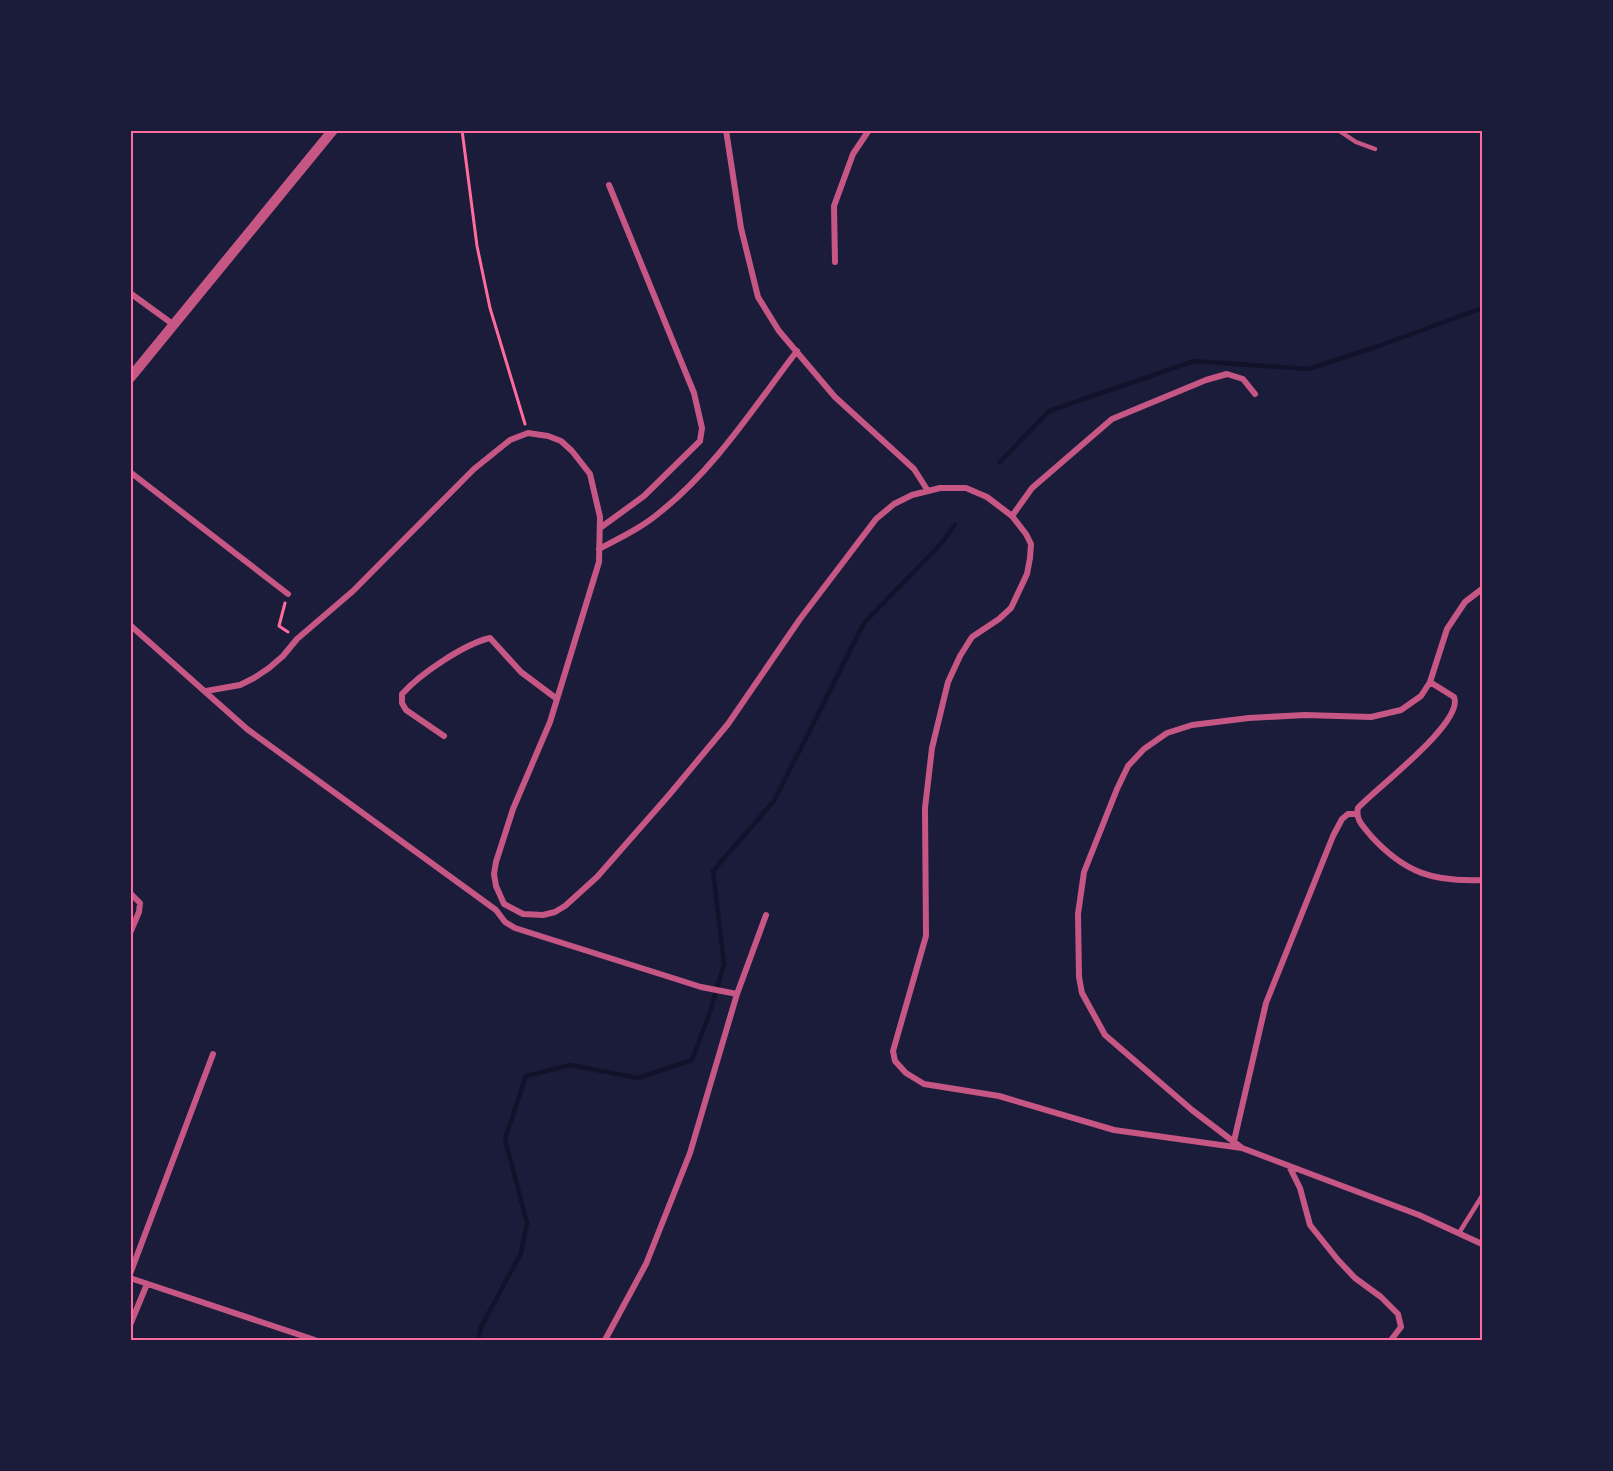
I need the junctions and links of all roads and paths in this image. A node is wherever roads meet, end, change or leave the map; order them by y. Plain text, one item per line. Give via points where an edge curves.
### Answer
1 (333, 130) edge
2 (462, 130) edge
3 (726, 130) edge
4 (869, 130) edge
5 (1338, 130) edge
6 (1375, 149) dead end
7 (609, 185) dead end
8 (835, 262) dead end
9 (130, 293) edge
10 (174, 325) junction
11 (796, 351) junction
12 (130, 378) edge
13 (1255, 394) dead end
14 (528, 433) junction
15 (130, 472) edge
16 (928, 491) junction
17 (1012, 516) junction
18 (600, 528) junction
19 (599, 549) junction
20 (1482, 589) edge
21 (288, 594) dead end
22 (282, 613) dead end
23 (130, 625) edge
24 (297, 639) junction
25 (1430, 682) junction
26 (206, 692) junction
27 (557, 699) junction
28 (444, 736) dead end
29 (1357, 814) junction
30 (1482, 880) edge
31 (130, 893) edge
32 (504, 904) junction
33 (496, 910) junction
34 (766, 915) dead end
35 (130, 933) edge
36 (737, 994) junction
37 (213, 1054) dead end
38 (1234, 1141) junction
39 (1242, 1148) junction
40 (1289, 1166) junction
41 (1482, 1196) edge
42 (1459, 1233) junction
43 (1482, 1244) edge
44 (130, 1276) edge
45 (147, 1284) junction
46 (130, 1325) edge
47 (315, 1341) edge
48 (605, 1341) edge
49 (1391, 1341) edge

1 - 10 street
2 - 14 path via 477,246 490,308
3 - 11 street via 741,228 758,297
4 - 8 street via 853,154 834,206
5 - 6 lane
7 - 18 street via 694,393 702,428 700,441 689,453 644,496
9 - 10 street
10 - 12 street
11 - 16 street via 835,397 914,469
11 - 19 street via 711,465 659,513
13 - 17 street via 1243,379 1227,374 1112,419 1032,488
14 - 18 street via 561,441 590,474
14 - 24 street via 510,440 474,469 353,591
15 - 21 street
16 - 17 street via 966,488 987,497
16 - 32 street via 894,504 876,519 800,619 728,724 597,877 555,912 523,914
17 - 39 street via 1031,544 1027,574 1011,608 972,637 960,656 948,682 932,748 925,808 926,936 893,1056 906,1073 924,1084 999,1096 1114,1130
18 - 19 street
19 - 27 street via 599,562
20 - 25 street via 1465,602 1447,629
22 - 24 path via 279,626
23 - 26 street
24 - 26 street via 283,656 254,678
25 - 29 street via 1454,697 1455,707 1421,751 1364,802
25 - 38 street via 1421,696 1401,710 1371,717 1305,715 1192,725 1167,734 1144,749 1128,766 1117,789 1084,872 1078,914 1082,993 1105,1035
26 - 33 street via 247,729
27 - 28 street via 520,672 490,638 477,641 414,680 402,694 406,710
27 - 32 street via 513,808 496,862 496,886
29 - 30 street via 1385,851 1413,870 1437,878
29 - 38 street via 1342,819 1333,836 1266,1004
31 - 35 street via 140,903
32 - 33 street
33 - 36 street via 515,928 701,987
34 - 36 street
36 - 48 street via 690,1153 646,1264
37 - 44 street
38 - 39 street
39 - 40 street
40 - 42 street
40 - 49 street via 1310,1225 1355,1278 1398,1314 1401,1327
41 - 42 lane
42 - 43 street
44 - 45 street
45 - 46 street
45 - 47 street

